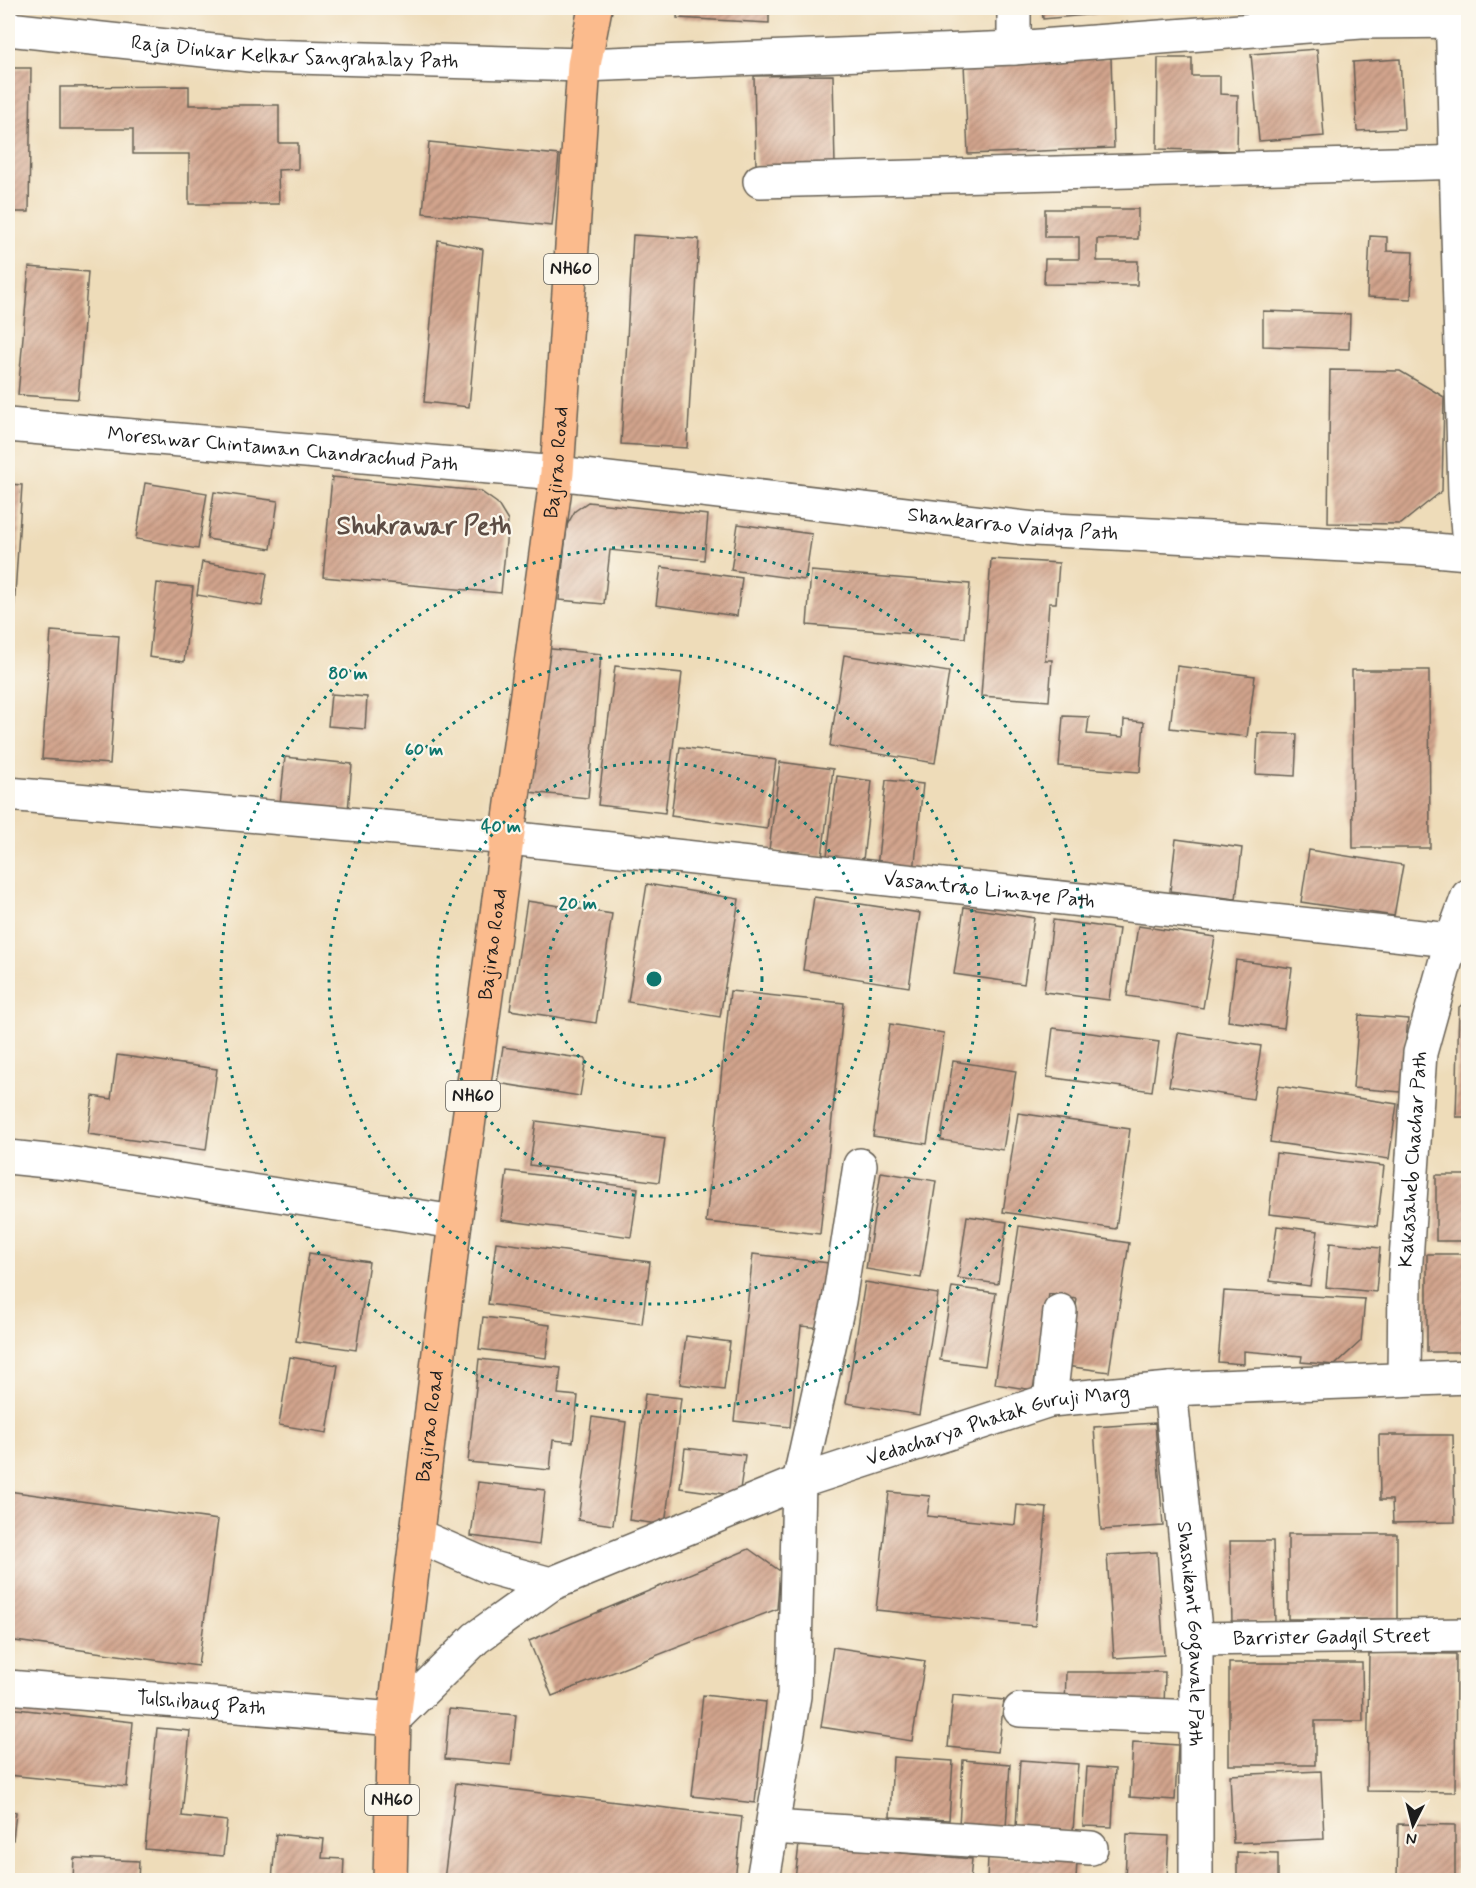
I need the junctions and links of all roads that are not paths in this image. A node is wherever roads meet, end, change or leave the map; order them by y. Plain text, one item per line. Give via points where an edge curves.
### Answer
1 (595, 8) edge
2 (1014, 8) edge
3 (1458, 17) edge
4 (8, 29) edge
5 (1014, 48) junction
6 (584, 65) junction
7 (1463, 162) edge
8 (760, 181) dead end
9 (8, 425) edge
10 (557, 473) junction
11 (1468, 533) edge
12 (1468, 554) edge
13 (8, 794) edge
14 (509, 838) junction
15 (1468, 896) edge
16 (1460, 942) edge
17 (8, 1158) edge
18 (860, 1165) dead end
19 (455, 1222) junction
20 (1060, 1311) dead end
21 (1468, 1377) edge
22 (1404, 1379) junction
23 (1170, 1389) junction
24 (1050, 1400) junction
25 (799, 1482) junction
26 (416, 1535) junction
27 (551, 1584) junction
28 (1468, 1635) edge
29 (1196, 1639) junction
30 (8, 1687) edge
31 (1020, 1710) dead end
32 (1196, 1717) junction
33 (394, 1719) junction
34 (773, 1827) junction
35 (1091, 1848) dead end
36 (390, 1881) edge
37 (763, 1881) edge
38 (1196, 1881) edge

1 - 6 highway, Bajirao Road / NH60
2 - 5 street
3 - 5 street, Raja Dinkar Kelkar Sangrahalay Path
3 - 7 street
4 - 6 street, Raja Dinkar Kelkar Sangrahalay Path via 260,56
5 - 6 street, Raja Dinkar Kelkar Sangrahalay Path
6 - 10 highway, Bajirao Road / NH60
7 - 8 street
7 - 11 street
9 - 10 street, Moreshwar Chintaman Chandrachud Path
10 - 12 street, Shankarrao Vaidya Path via 1034,529
10 - 14 highway, Bajirao Road / NH60
13 - 14 street, Vasantrao Limaye Path
14 - 16 street, Vasantrao Limaye Path
14 - 19 highway, Bajirao Road / NH60
15 - 16 street, Kakasaheb Chachar Path
16 - 22 street, Kakasaheb Chachar Path via 1420,1053 1406,1275
17 - 19 street via 67,1163
18 - 25 street via 839,1301
19 - 26 highway, Bajirao Road / NH60
20 - 24 street
21 - 22 street, Vedacharya Phatak Guruji Marg
22 - 23 street, Vedacharya Phatak Guruji Marg
23 - 24 street, Vedacharya Phatak Guruji Marg
23 - 29 street, Shashikant Gogawale Path
24 - 25 street, Vedacharya Phatak Guruji Marg
25 - 27 street, Vedacharya Phatak Guruji Marg
25 - 34 street via 794,1696
26 - 27 street via 492,1568
26 - 33 highway, Bajirao Road / NH60
27 - 33 street, Vedacharya Phatak Guruji Marg via 476,1638
28 - 29 street, Barrister Gadgil Street
29 - 32 street, Shashikant Gogawale Path
30 - 33 street, Tulshibaug Path
31 - 32 street
32 - 38 street, Shashikant Gogawale Path
33 - 36 highway, Bajirao Road / NH60
34 - 35 street
34 - 37 street

